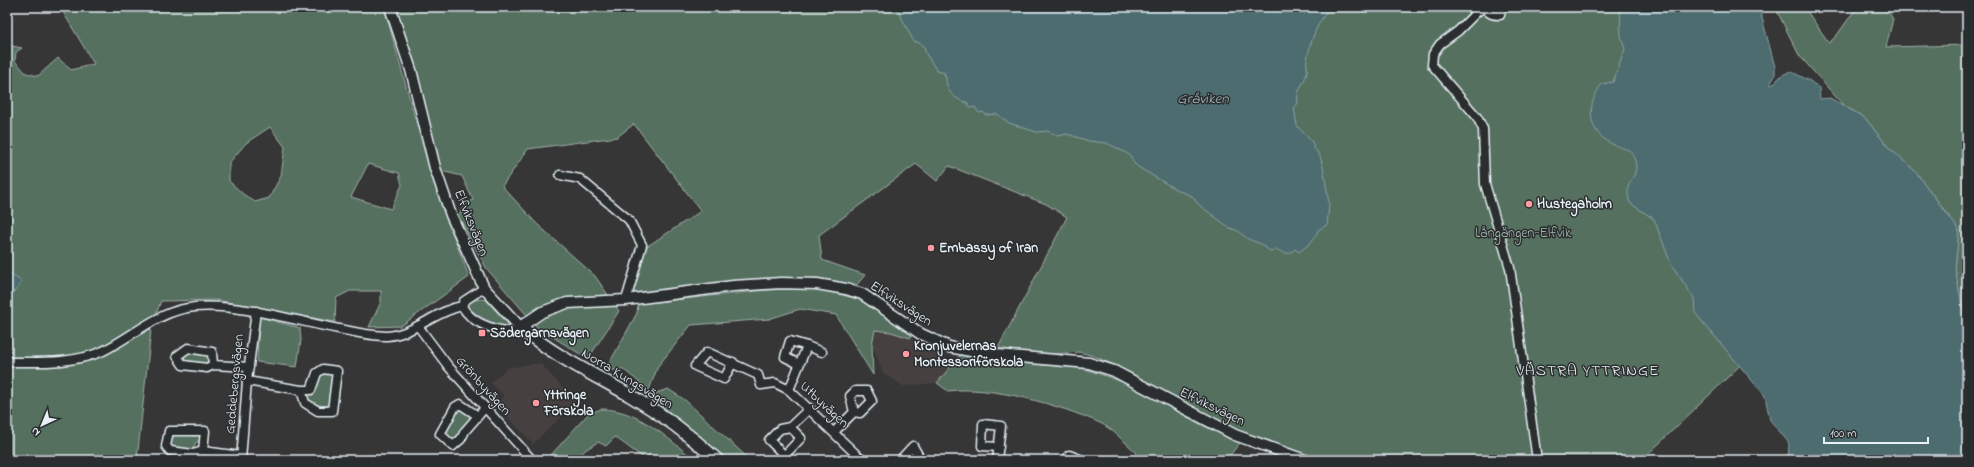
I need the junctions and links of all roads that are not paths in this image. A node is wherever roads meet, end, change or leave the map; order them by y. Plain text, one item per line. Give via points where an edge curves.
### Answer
1 (390, 7) edge
2 (1485, 7) edge
3 (1502, 7) edge
4 (560, 176) dead end
5 (484, 288) junction
6 (626, 300) junction
7 (462, 306) junction
8 (256, 311) junction
9 (418, 326) junction
10 (520, 327) junction
11 (807, 346) junction
12 (822, 352) dead end
13 (7, 362) edge
14 (733, 362) dead end
15 (799, 364) junction
16 (213, 365) dead end
17 (249, 367) junction
18 (247, 381) junction
19 (301, 390) junction
20 (789, 390) junction
21 (485, 408) junction
22 (810, 408) junction
23 (854, 412) dead end
24 (478, 416) junction
25 (790, 427) junction
26 (834, 432) junction
27 (999, 447) dead end
28 (203, 450) junction
29 (241, 458) edge
30 (787, 458) edge
31 (532, 460) edge
32 (717, 460) edge
33 (862, 460) edge
34 (900, 460) edge
35 (921, 460) edge
36 (997, 460) edge
37 (1066, 460) edge
38 (1082, 460) edge
39 (1305, 460) edge
40 (1537, 460) edge

1 - 5 street, Elfviksvägen via 410,70 435,168 451,215
2 - 3 street via 1487,12 1500,15
2 - 40 street via 1440,44 1433,54 1432,65 1477,117 1483,129 1486,184 1510,268
4 - 6 street via 580,179 629,220 642,245
5 - 7 street via 464,301
5 - 10 street, Elfviksvägen
6 - 10 street, Elfviksvägen via 559,305 542,312
6 - 39 street, Elfviksvägen via 734,286 781,283 817,284 846,289 862,294 921,334 949,347 987,354 1068,360 1114,371 1235,435
7 - 9 street
7 - 10 street via 474,319 493,328 514,332
8 - 9 street via 374,335 397,335
8 - 13 street via 214,307 181,309 148,322 113,345 93,354 60,362
8 - 17 street, Geddebergsvägen
9 - 21 street, Grönbyvägen via 440,357
10 - 32 main road, Norra Kungsvägen via 551,352 656,412
11 - 12 street
11 - 15 street
11 - 15 street via 790,341 785,357
14 - 20 street, Utbyvägen via 758,375 761,385 775,383
15 - 20 street
16 - 17 street
17 - 18 street, Geddebergsvägen
18 - 19 street
18 - 29 street, Geddebergsvägen
19 - 19 street via 305,403 318,411 332,411 337,371 323,369 317,374 311,390
20 - 22 street, Utbyvägen
21 - 24 street
21 - 31 street, Grönbyvägen
22 - 25 street
22 - 26 street, Utbyvägen
23 - 26 street
24 - 24 street via 460,404 440,434 453,446
25 - 30 street via 801,438
25 - 30 street via 780,429 769,440
26 - 33 street, Utbyvägen
27 - 36 street
28 - 28 street via 193,454 170,451 166,446 169,431 205,432
28 - 29 street
34 - 35 street via 913,446
37 - 38 street via 1069,455

